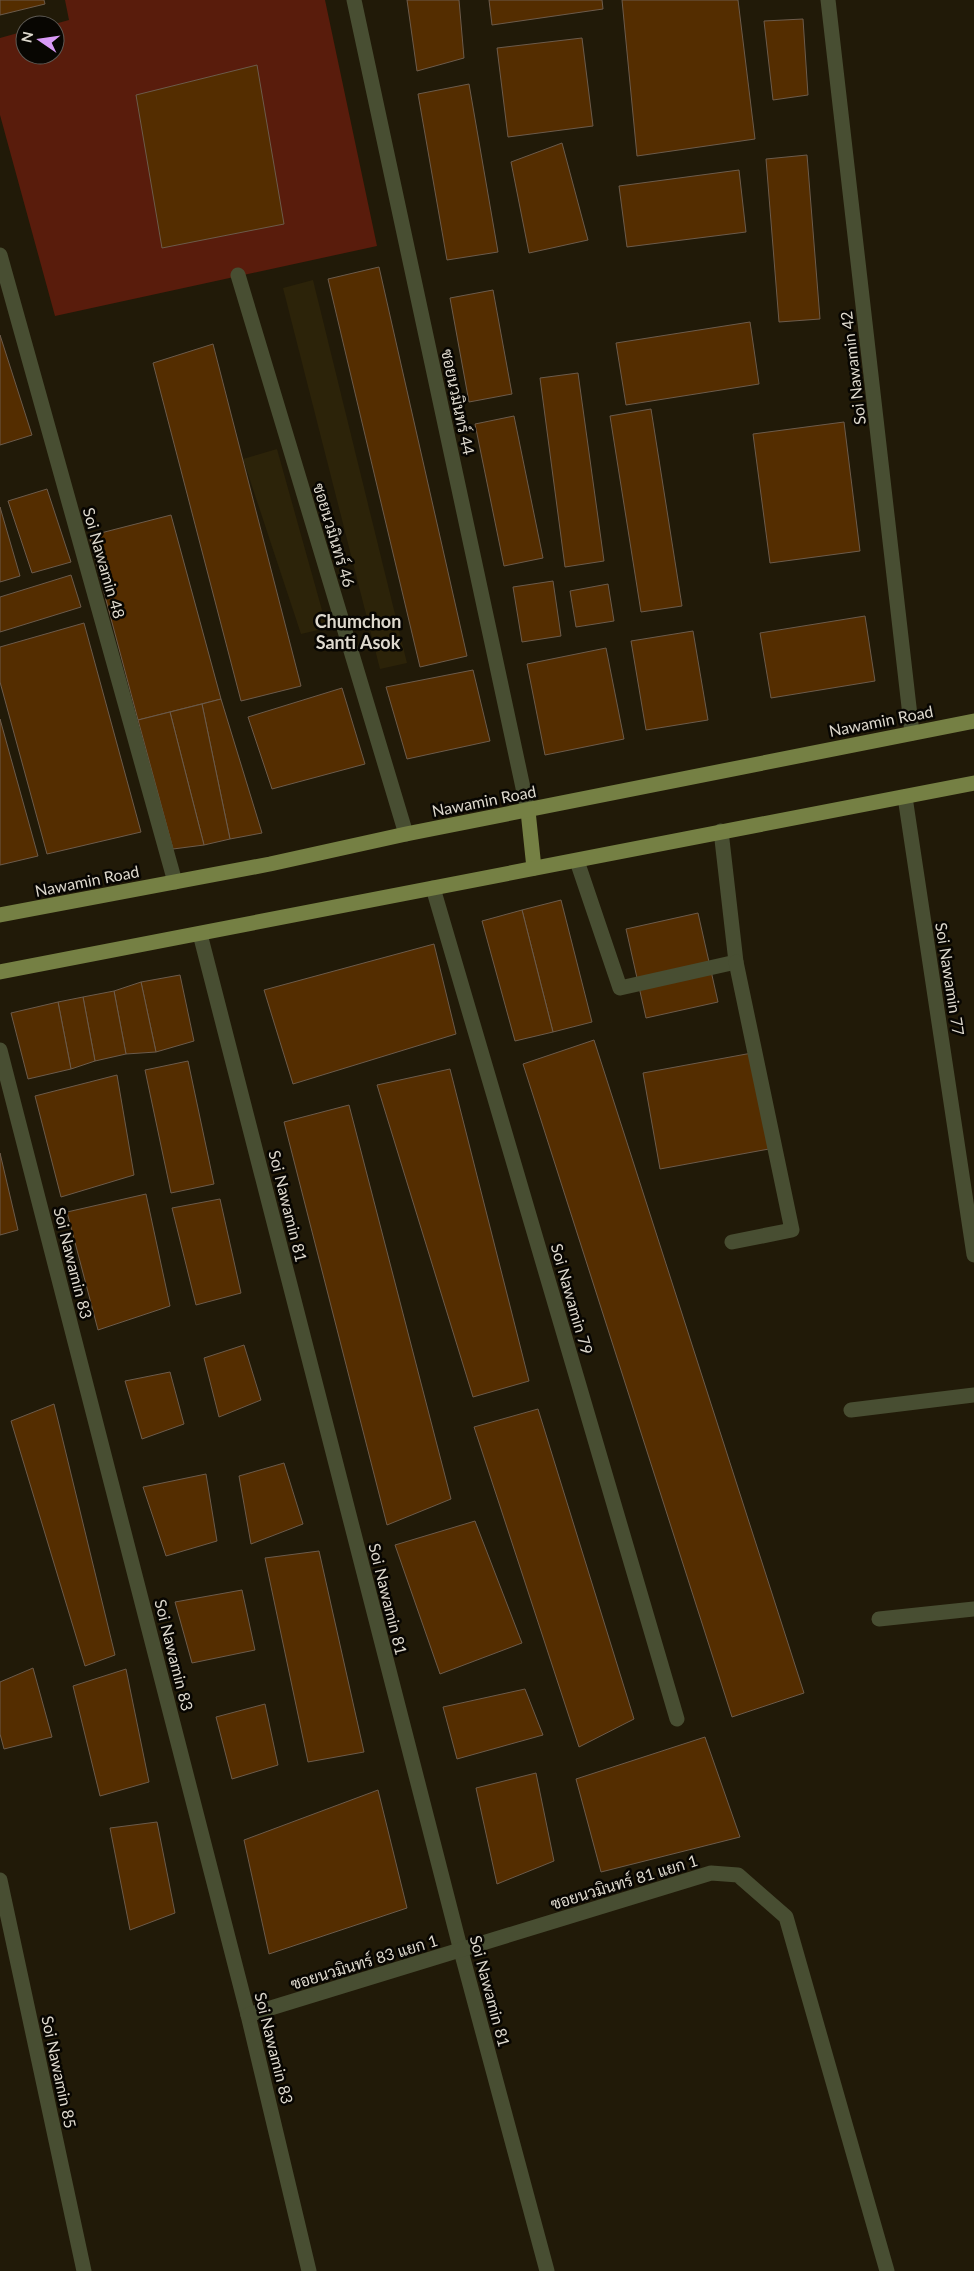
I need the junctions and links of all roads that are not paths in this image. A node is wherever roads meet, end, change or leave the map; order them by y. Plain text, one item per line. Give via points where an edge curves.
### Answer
1 (354, 0) edge
2 (828, 0) edge
3 (0, 255) edge
4 (238, 275) dead end
5 (974, 721) edge
6 (912, 733) junction
7 (974, 783) edge
8 (905, 797) junction
9 (528, 811) junction
10 (721, 832) junction
11 (406, 834) junction
12 (577, 860) junction
13 (534, 868) junction
14 (175, 882) junction
15 (433, 888) junction
16 (0, 916) edge
17 (200, 934) junction
18 (736, 962) junction
19 (0, 972) edge
20 (0, 1050) edge
21 (732, 1242) dead end
22 (974, 1255) edge
23 (974, 1394) edge
24 (851, 1410) dead end
25 (974, 1609) edge
26 (879, 1619) dead end
27 (677, 1719) dead end
28 (0, 1880) edge
29 (460, 1950) junction
30 (248, 2015) junction
31 (84, 2271) edge
32 (309, 2271) edge
33 (546, 2271) edge
34 (887, 2271) edge

1 - 9 street, ซอยนวมินทร์ 44
2 - 6 street, Soi Nawamin 42
3 - 14 street, Soi Nawamin 48
4 - 11 street, ซอยนวมินทร์ 46
5 - 6 main road, Nawamin Road
6 - 9 main road, Nawamin Road
7 - 8 main road
8 - 10 main road
8 - 22 street, Soi Nawamin 77
9 - 11 main road, Nawamin Road
9 - 13 main road
10 - 12 main road
10 - 18 street
11 - 14 main road, Nawamin Road
12 - 13 main road
12 - 18 street via 620,988
13 - 15 main road
14 - 16 main road, Nawamin Road
15 - 17 main road
15 - 27 street, Soi Nawamin 79
17 - 19 main road
17 - 29 street, Soi Nawamin 81
18 - 21 street via 792,1230
20 - 30 street, Soi Nawamin 83
23 - 24 street
25 - 26 street
28 - 31 street, Soi Nawamin 85
29 - 30 street, ซอยนวมินทร์ 83 แยก 1
29 - 33 street, Soi Nawamin 81
29 - 34 street, ซอยนวมินทร์ 81 แยก 1 via 711,1873 738,1875 786,1917
30 - 32 street, Soi Nawamin 83

